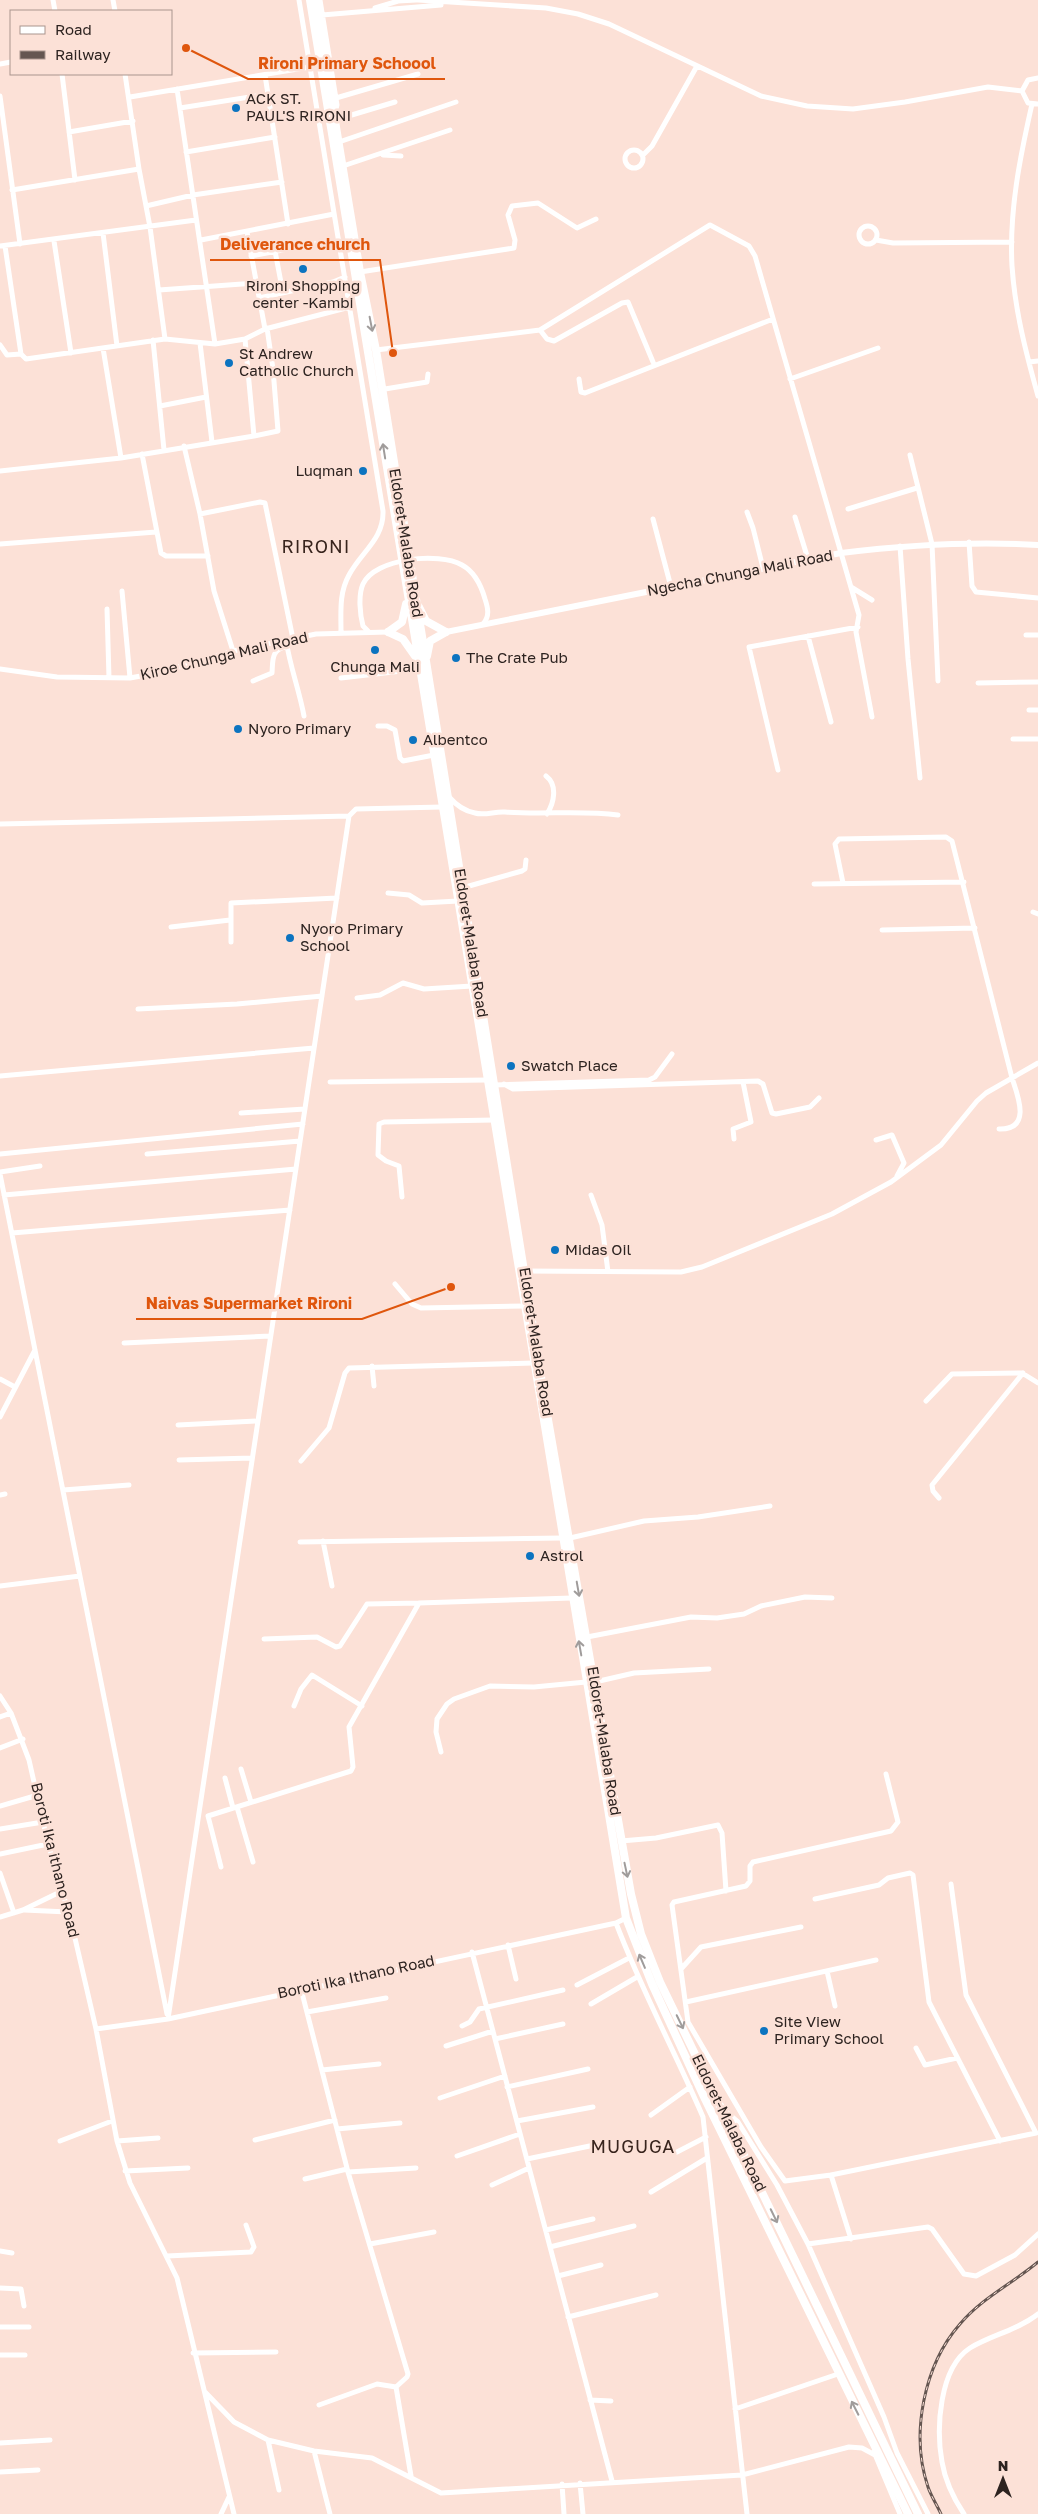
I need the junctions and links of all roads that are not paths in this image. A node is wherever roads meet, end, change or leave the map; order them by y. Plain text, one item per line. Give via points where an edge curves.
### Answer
1 (299, 0) edge
2 (310, 0) edge
3 (315, 0) edge
4 (320, 0) edge
5 (417, 0) edge
6 (449, 4) junction
7 (370, 9) junction
8 (322, 15) junction
9 (697, 66) junction
10 (310, 67) junction
11 (418, 74) dead end
12 (62, 75) edge
13 (125, 75) edge
14 (266, 75) junction
15 (1038, 78) edge
16 (177, 89) junction
17 (1022, 91) junction
18 (269, 94) junction
19 (0, 96) edge
20 (130, 97) junction
21 (336, 98) junction
22 (395, 102) dead end
23 (456, 102) dead end
24 (1035, 104) edge
25 (180, 108) junction
26 (335, 118) junction
27 (133, 121) junction
28 (450, 130) dead end
29 (69, 132) junction
30 (275, 137) junction
31 (339, 142) junction
32 (186, 152) junction
33 (377, 155) junction
34 (643, 155) dead end
35 (401, 156) dead end
36 (343, 166) junction
37 (138, 169) junction
38 (75, 180) junction
39 (282, 182) junction
40 (12, 190) junction
41 (193, 194) junction
42 (146, 206) junction
43 (334, 214) junction
44 (596, 219) dead end
45 (196, 220) junction
46 (288, 224) junction
47 (150, 227) junction
48 (247, 232) junction
49 (103, 233) junction
50 (54, 240) junction
51 (201, 240) junction
52 (876, 240) dead end
53 (1012, 242) junction
54 (339, 243) junction
55 (20, 244) junction
56 (2, 246) edge
57 (275, 251) junction
58 (251, 256) junction
59 (360, 272) junction
60 (344, 276) junction
61 (256, 284) junction
62 (206, 287) junction
63 (159, 290) junction
64 (283, 293) junction
65 (259, 298) junction
66 (350, 308) junction
67 (773, 319) junction
68 (266, 328) junction
69 (540, 330) junction
70 (165, 339) junction
71 (245, 339) junction
72 (153, 340) junction
73 (200, 343) junction
74 (215, 344) junction
75 (0, 345) edge
76 (117, 346) junction
77 (103, 348) junction
78 (878, 348) dead end
79 (378, 350) junction
80 (71, 353) junction
81 (22, 354) junction
82 (1038, 361) edge
83 (653, 362) dead end
84 (1029, 362) junction
85 (1038, 372) edge
86 (428, 374) dead end
87 (1033, 378) junction
88 (579, 379) dead end
89 (790, 379) junction
90 (385, 388) junction
91 (1038, 396) edge
92 (206, 397) junction
93 (160, 406) junction
94 (254, 436) junction
95 (212, 442) junction
96 (184, 446) junction
97 (164, 450) junction
98 (142, 454) junction
99 (910, 455) dead end
100 (120, 458) junction
101 (0, 471) edge
102 (917, 488) junction
103 (848, 509) dead end
104 (747, 512) dead end
105 (200, 514) junction
106 (794, 517) dead end
107 (653, 519) dead end
108 (406, 524) dead end
109 (156, 532) junction
110 (969, 542) junction
111 (0, 544) edge
112 (932, 544) junction
113 (1038, 545) edge
114 (900, 546) junction
115 (404, 550) junction
116 (841, 553) junction
117 (208, 556) junction
118 (808, 559) junction
119 (763, 568) junction
120 (671, 587) junction
121 (850, 587) junction
122 (410, 590) junction
123 (122, 591) dead end
124 (1038, 598) edge
125 (872, 600) dead end
126 (107, 609) dead end
127 (483, 624) junction
128 (858, 627) junction
129 (369, 631) junction
130 (341, 632) junction
131 (388, 632) junction
132 (446, 632) junction
133 (1026, 635) dead end
134 (1038, 635) edge
135 (808, 636) junction
136 (293, 639) junction
137 (286, 643) junction
138 (233, 651) junction
139 (419, 667) junction
140 (0, 669) edge
141 (428, 677) junction
142 (109, 678) junction
143 (130, 678) junction
144 (340, 678) dead end
145 (253, 681) dead end
146 (938, 681) dead end
147 (1038, 682) edge
148 (978, 683) dead end
149 (1029, 710) dead end
150 (1038, 710) edge
151 (304, 716) dead end
152 (872, 717) dead end
153 (831, 722) dead end
154 (378, 726) dead end
155 (1013, 739) dead end
156 (1038, 739) edge
157 (434, 755) junction
158 (778, 770) dead end
159 (546, 776) dead end
160 (920, 778) dead end
161 (446, 795) junction
162 (442, 807) junction
163 (547, 814) junction
164 (618, 815) dead end
165 (349, 816) junction
166 (0, 824) edge
167 (526, 860) dead end
168 (964, 882) junction
169 (814, 884) dead end
170 (843, 884) junction
171 (462, 888) junction
172 (388, 893) dead end
173 (337, 898) junction
174 (458, 901) junction
175 (230, 920) junction
176 (171, 927) dead end
177 (974, 928) junction
178 (882, 930) dead end
179 (231, 942) dead end
180 (472, 986) junction
181 (322, 996) junction
182 (357, 998) dead end
183 (138, 1009) dead end
184 (314, 1048) junction
185 (672, 1054) dead end
186 (1038, 1062) edge
187 (0, 1076) edge
188 (1012, 1078) junction
189 (330, 1082) dead end
190 (490, 1082) junction
191 (743, 1082) junction
192 (504, 1084) junction
193 (820, 1098) dead end
194 (305, 1109) junction
195 (242, 1113) dead end
196 (494, 1120) junction
197 (302, 1124) junction
198 (999, 1129) dead end
199 (734, 1139) dead end
200 (876, 1140) dead end
201 (300, 1141) junction
202 (0, 1154) edge
203 (147, 1154) dead end
204 (40, 1166) dead end
205 (296, 1169) junction
206 (0, 1173) edge
207 (896, 1179) junction
208 (4, 1195) junction
209 (591, 1195) dead end
210 (402, 1197) dead end
211 (290, 1210) junction
212 (12, 1233) junction
213 (524, 1271) junction
214 (608, 1272) junction
215 (395, 1284) dead end
216 (524, 1306) junction
217 (270, 1336) junction
218 (124, 1343) dead end
219 (35, 1350) junction
220 (534, 1363) junction
221 (372, 1366) junction
222 (1023, 1373) junction
223 (0, 1379) edge
224 (1038, 1383) edge
225 (15, 1386) junction
226 (374, 1386) dead end
227 (926, 1401) dead end
228 (0, 1417) edge
229 (258, 1422) junction
230 (178, 1425) dead end
231 (252, 1458) junction
232 (179, 1460) dead end
233 (301, 1460) dead end
234 (130, 1485) dead end
235 (63, 1490) junction
236 (939, 1498) dead end
237 (770, 1506) dead end
238 (566, 1538) junction
239 (323, 1541) junction
240 (300, 1542) dead end
241 (80, 1576) junction
242 (0, 1586) edge
243 (332, 1586) dead end
244 (572, 1598) junction
245 (832, 1598) dead end
246 (419, 1603) junction
247 (587, 1637) junction
248 (264, 1639) dead end
249 (709, 1669) dead end
250 (586, 1682) junction
251 (595, 1682) junction
252 (0, 1696) edge
253 (294, 1706) dead end
254 (362, 1706) junction
255 (12, 1713) junction
256 (0, 1717) edge
257 (23, 1739) junction
258 (0, 1748) edge
259 (441, 1752) dead end
260 (241, 1769) dead end
261 (886, 1774) dead end
262 (225, 1778) dead end
263 (38, 1795) junction
264 (251, 1802) junction
265 (0, 1806) edge
266 (235, 1807) junction
267 (43, 1822) junction
268 (0, 1829) edge
269 (620, 1841) junction
270 (48, 1844) junction
271 (0, 1854) edge
272 (253, 1862) dead end
273 (221, 1867) dead end
274 (0, 1873) edge
275 (951, 1884) dead end
276 (62, 1890) junction
277 (726, 1890) junction
278 (815, 1899) dead end
279 (23, 1910) junction
280 (68, 1912) junction
281 (14, 1913) junction
282 (0, 1917) edge
283 (626, 1918) junction
284 (616, 1923) junction
285 (800, 1927) dead end
286 (508, 1945) junction
287 (472, 1952) junction
288 (629, 1958) junction
289 (876, 1960) dead end
290 (681, 1969) junction
291 (827, 1971) junction
292 (637, 1978) junction
293 (516, 1979) dead end
294 (577, 1985) dead end
295 (301, 1989) junction
296 (563, 1990) dead end
297 (386, 1998) dead end
298 (686, 2002) junction
299 (591, 2004) dead end
300 (835, 2006) dead end
301 (486, 2007) junction
302 (308, 2012) junction
303 (168, 2019) junction
304 (563, 2024) dead end
305 (462, 2026) dead end
306 (96, 2029) junction
307 (493, 2031) junction
308 (495, 2039) junction
309 (446, 2046) dead end
310 (916, 2048) dead end
311 (957, 2058) junction
312 (379, 2064) dead end
313 (588, 2069) dead end
314 (322, 2070) junction
315 (504, 2076) junction
316 (508, 2087) junction
317 (690, 2087) junction
318 (440, 2098) dead end
319 (593, 2107) dead end
320 (722, 2108) junction
321 (651, 2115) dead end
322 (335, 2120) junction
323 (517, 2121) junction
324 (112, 2122) junction
325 (400, 2123) dead end
326 (337, 2129) junction
327 (520, 2134) junction
328 (706, 2137) junction
329 (158, 2138) dead end
330 (255, 2140) dead end
331 (60, 2141) dead end
332 (117, 2141) junction
333 (1000, 2141) junction
334 (609, 2142) dead end
335 (677, 2152) dead end
336 (456, 2156) dead end
337 (708, 2158) junction
338 (526, 2159) junction
339 (188, 2168) dead end
340 (416, 2168) dead end
341 (529, 2168) junction
342 (126, 2170) junction
343 (348, 2170) junction
344 (831, 2175) junction
345 (305, 2179) dead end
346 (492, 2185) dead end
347 (651, 2192) dead end
348 (593, 2219) dead end
349 (246, 2225) dead end
350 (634, 2226) dead end
351 (546, 2230) junction
352 (434, 2232) dead end
353 (1038, 2234) edge
354 (852, 2239) junction
355 (370, 2244) junction
356 (808, 2244) junction
357 (550, 2247) junction
358 (0, 2251) edge
359 (12, 2253) dead end
360 (168, 2256) junction
361 (601, 2266) dead end
362 (558, 2276) junction
363 (0, 2288) edge
364 (656, 2295) dead end
365 (24, 2306) dead end
366 (1038, 2314) edge
367 (568, 2316) junction
368 (0, 2327) edge
369 (29, 2327) dead end
370 (276, 2352) dead end
371 (193, 2353) junction
372 (0, 2355) edge
373 (25, 2355) dead end
374 (838, 2374) junction
375 (396, 2387) junction
376 (204, 2389) junction
377 (590, 2400) junction
378 (611, 2401) dead end
379 (319, 2406) dead end
380 (735, 2409) junction
381 (866, 2430) junction
382 (50, 2440) dead end
383 (268, 2440) junction
384 (0, 2443) edge
385 (314, 2451) junction
386 (875, 2455) junction
387 (38, 2470) dead end
388 (0, 2472) edge
389 (742, 2475) junction
390 (411, 2476) junction
391 (612, 2481) junction
392 (580, 2483) junction
393 (562, 2484) junction
394 (279, 2490) dead end
395 (229, 2496) junction
396 (221, 2514) edge
397 (234, 2514) edge
398 (330, 2514) edge
399 (564, 2514) edge
400 (583, 2514) edge
401 (747, 2514) edge
402 (900, 2514) edge
403 (908, 2514) edge
404 (918, 2514) edge
405 (928, 2514) edge
406 (964, 2514) edge

1 - 10 street
115 -> 2 highway, Eldoret-Malaba Road
3 - 26 highway, Eldoret-Malaba Road
4 - 8 street, Eldoret-Malaba Road
5 - 6 street
5 - 7 street via 398,1
6 - 7 street
6 - 9 street via 546,8 578,14 610,24
7 - 8 street
8 - 21 street, Eldoret-Malaba Road
9 - 17 street via 762,96 830,109 877,106 988,87
9 - 34 street via 652,146
10 - 14 street
10 - 43 street
11 - 21 street
12 - 29 street
13 - 20 street
14 - 16 street
14 - 18 street
15 - 17 street via 1028,80
16 - 20 street
16 - 25 street
17 - 24 street via 1024,100
18 - 25 street
18 - 30 street
19 - 40 street
20 - 27 street
21 - 26 street, Eldoret-Malaba Road
22 - 26 street
23 - 31 street
24 - 53 street via 1020,157
25 - 32 street
26 - 31 highway, Eldoret-Malaba Road
27 - 29 street
27 - 37 street
28 - 33 street
29 - 38 street
30 - 32 street
30 - 39 street
31 - 36 highway, Eldoret-Malaba Road
32 - 41 street
33 - 35 street
33 - 36 street
36 - 59 highway, Eldoret-Malaba Road
37 - 38 street
37 - 42 street
38 - 40 street
39 - 41 street
39 - 46 street
40 - 55 street
41 - 42 street
41 - 45 street
42 - 47 street
43 - 46 street
43 - 54 street
44 - 59 street via 577,228 538,203 512,206 508,215 514,248
45 - 47 street
45 - 51 street
46 - 48 street
47 - 49 street
47 - 63 street
48 - 51 street
48 - 58 street
49 - 50 street
49 - 76 street
50 - 55 street
50 - 80 street
51 - 62 street
52 - 53 street via 893,243
53 - 84 street via 1018,314
54 - 57 street via 330,241
54 - 60 street
55 - 56 street
56 - 81 street
57 - 58 street
57 - 64 street
58 - 61 street
59 -> 79 highway, Eldoret-Malaba Road
60 - 64 street via 333,282
60 - 66 street
61 - 62 street
61 - 65 street
62 - 63 street
62 - 74 street
63 - 70 street
64 - 65 street
65 - 68 street
66 - 68 street
66 - 130 street via 383,522 343,590
67 - 69 street via 752,249 712,225
67 - 88 street via 585,393 580,392
67 - 89 street
68 - 71 street
68 - 94 street via 278,431
69 - 79 street
69 - 83 street via 547,339 554,341 628,302
70 - 72 street
70 - 73 street
71 - 74 street
71 - 94 street
72 - 76 street
72 - 93 street
73 - 74 street
73 - 92 street
75 - 81 street via 8,355
76 - 77 street
77 - 80 street
77 - 100 street
78 - 89 street
79 - 90 street
79 - 115 highway, Eldoret-Malaba Road
80 - 81 street via 26,359
82 - 84 street
84 - 87 street
85 - 87 street
86 - 90 street via 427,382
87 - 91 street
89 - 116 street
90 - 108 street
92 - 93 street
92 - 95 street
93 - 97 street
94 - 95 street
95 - 96 street
96 - 97 street
96 - 105 street
97 - 98 street
98 - 100 street
98 - 109 street
99 - 102 street
100 - 101 street
102 - 103 street
102 - 112 street
104 - 119 street
105 - 117 street
105 - 136 street via 265,503
106 - 118 street
107 - 120 street
109 - 111 street
109 - 117 street via 163,555
110 - 112 main road, Ngecha Chunga Mali Road
110 - 113 main road, Ngecha Chunga Mali Road
110 - 124 street via 972,586 976,592
112 - 114 main road, Ngecha Chunga Mali Road
112 - 146 street
114 - 116 main road, Ngecha Chunga Mali Road
114 - 160 street
115 - 122 highway, Eldoret-Malaba Road
116 - 118 main road, Ngecha Chunga Mali Road
116 - 121 street
117 - 138 street via 214,591
118 - 119 main road, Ngecha Chunga Mali Road
119 - 120 main road, Ngecha Chunga Mali Road
120 - 127 main road, Ngecha Chunga Mali Road
121 - 125 street
121 - 128 street via 860,618
122 - 131 highway via 405,617
122 - 132 highway via 426,621
122 - 139 highway, Eldoret-Malaba Road
122 - 141 highway, Eldoret-Malaba Road
123 - 143 street
126 - 142 street
127 - 129 street via 488,615 487,606 475,577 452,560 428,559 380,567 367,578 361,602 363,626
127 - 132 main road, Ngecha Chunga Mali Road
128 - 135 street
128 - 152 street via 856,632
129 - 130 street, Kiroe Chunga Mali Road
129 - 131 street, Kiroe Chunga Mali Road
130 - 136 street, Kiroe Chunga Mali Road
131 - 139 highway via 408,643
132 - 141 highway via 434,637 428,647
133 - 134 street
135 - 153 street
135 - 158 street via 749,649
136 - 137 street, Kiroe Chunga Mali Road
137 - 138 street, Kiroe Chunga Mali Road
137 - 145 street via 274,652 272,673
137 - 151 street via 291,674 297,681
138 - 143 street, Kiroe Chunga Mali Road
139 - 144 street
139 - 157 highway, Eldoret-Malaba Road
140 - 142 street, Kiroe Chunga Mali Road via 57,678
141 - 161 highway, Eldoret-Malaba Road
142 - 143 street, Kiroe Chunga Mali Road
147 - 148 street
149 - 150 street
154 - 157 street via 395,730 403,761
155 - 156 street
157 - 162 highway, Eldoret-Malaba Road
159 - 163 street via 553,788 552,805
161 - 163 street via 460,807 479,814
161 - 171 highway, Eldoret-Malaba Road
162 - 165 street via 356,809
162 - 174 highway, Eldoret-Malaba Road
163 - 164 street via 596,812
165 - 166 street
165 - 173 street
167 - 171 street via 522,871
168 - 170 street
168 - 170 street via 952,841 936,837 839,839 835,844
168 - 177 street
169 - 170 street
171 - 190 highway, Eldoret-Malaba Road
172 - 174 street via 410,895 422,903
173 - 175 street via 231,902
173 - 181 street
174 - 180 highway, Eldoret-Malaba Road
175 - 176 street
175 - 179 street
177 - 178 street
177 - 188 street
180 - 182 street via 424,989 403,983 380,995
180 - 190 highway, Eldoret-Malaba Road
181 - 183 street
181 - 184 street
184 - 187 street
184 - 194 street
185 - 192 street via 655,1077 649,1080
186 - 188 street
188 - 198 street via 1020,1104 1020,1117 1008,1128
188 - 207 street via 977,1101 941,1145
189 - 190 street
190 - 192 street
190 - 196 highway, Eldoret-Malaba Road
190 - 213 highway, Eldoret-Malaba Road
191 - 192 street via 513,1089
191 - 193 street via 762,1083 772,1113 776,1114 810,1107
191 - 199 street via 751,1123 733,1129
194 - 195 street
194 - 197 street
196 - 210 street via 380,1124 378,1155 399,1166
196 - 216 highway, Eldoret-Malaba Road
197 - 201 street
197 - 202 street
200 - 207 street via 892,1135 904,1163
201 - 203 street
201 - 205 street
204 - 206 street
205 - 208 street
205 - 211 street
206 - 208 street
207 - 214 street via 832,1214 702,1268 681,1272
208 - 212 street
209 - 214 street via 600,1218
211 - 212 street
211 - 217 street
212 - 219 street
213 - 214 street
213 - 238 highway, Eldoret-Malaba Road
215 - 216 street via 412,1304 421,1308
216 - 220 highway, Eldoret-Malaba Road
217 - 218 street
217 - 229 street
219 - 225 street
219 - 235 street
220 - 221 street
220 - 238 highway, Eldoret-Malaba Road
221 - 226 street
221 - 233 street via 351,1366 347,1369 328,1428
222 - 224 street
222 - 227 street via 952,1374
222 - 236 street via 932,1485
223 - 225 street
225 - 228 street
229 - 230 street
229 - 231 street
231 - 232 street
231 - 303 street
234 - 235 street
235 - 241 street
237 - 238 street via 644,1521
238 - 239 street
238 - 244 highway, Eldoret-Malaba Road
238 -> 247 highway, Eldoret-Malaba Road
239 - 240 street
239 - 243 street
241 - 242 street
241 - 303 street
244 - 246 street
250 -> 244 highway, Eldoret-Malaba Road
245 - 247 street via 804,1597 761,1606 744,1614 691,1618
246 - 248 street via 367,1604 340,1646 317,1637
246 - 254 street
247 - 251 highway, Eldoret-Malaba Road
249 - 251 street via 634,1673
250 - 259 street via 534,1687 490,1686 454,1699 437,1719 436,1732
250 - 283 highway, Eldoret-Malaba Road
251 - 269 highway, Eldoret-Malaba Road
252 - 255 street, Boroti Ika ithano Road
253 - 254 street via 312,1675
254 - 264 street via 349,1730 351,1771
255 - 256 street
255 - 257 street, Boroti Ika ithano Road
257 - 258 street
257 - 263 street, Boroti Ika ithano Road
260 - 264 street
261 - 277 street via 898,1822 891,1831 753,1862 748,1885
262 - 266 street
263 - 265 street
263 - 267 street, Boroti Ika ithano Road
264 - 266 street
266 - 272 street
266 - 273 street via 207,1818
267 - 268 street
267 - 270 street, Boroti Ika ithano Road
269 - 277 street via 656,1838 718,1825 722,1833
269 -> 320 highway, Eldoret-Malaba Road via 631,1894 650,1958
270 - 271 street
270 - 276 street, Boroti Ika ithano Road
274 - 281 street
275 - 333 street via 966,1994 1036,2132
276 - 279 street
276 - 280 street, Boroti Ika ithano Road
277 - 290 street via 672,1903
278 - 311 street via 878,1886 888,1878 913,1875 928,2000
279 - 280 street
279 - 281 street
280 - 306 street, Boroti Ika ithano Road
281 - 282 street
283 - 284 street, Boroti Ika Ithano Road
374 -> 283 highway, Eldoret-Malaba Road via 705,2099 652,1984
284 - 286 street, Boroti Ika Ithano Road
284 - 288 street
285 - 290 street via 702,1947
286 - 287 street, Boroti Ika Ithano Road
286 - 293 street
287 - 295 street, Boroti Ika Ithano Road
287 - 301 street
288 - 292 street
288 - 294 street
289 - 291 street
290 - 298 street
291 - 298 street
291 - 300 street
292 - 299 street
292 - 317 street
295 - 302 street
295 - 303 street, Boroti Ika Ithano Road
296 - 301 street
297 - 302 street
298 - 344 street via 688,2022 761,2147 784,2180
301 - 305 street via 479,2009 470,2022
301 - 307 street
302 - 314 street
303 - 306 street, Boroti Ika Ithano Road
304 - 308 street
306 - 324 street, Boroti Ika ithano Road
307 - 308 street
307 - 309 street
308 - 315 street
310 - 311 street via 925,2066
311 - 333 street
312 - 314 street
313 - 316 street
314 - 322 street
315 - 316 street
315 - 318 street
316 - 323 street
317 - 321 street
317 - 328 street via 703,2117
319 - 323 street
320 - 356 street via 738,2122 777,2184
320 -> 404 highway, Eldoret-Malaba Road
322 - 326 street
322 - 330 street
323 - 327 street
324 - 331 street
324 - 332 street, Boroti Ika ithano Road
325 - 326 street
326 - 343 street
327 - 336 street
327 - 338 street
328 - 335 street
328 - 337 street
329 - 332 street
332 - 342 street, Boroti Ika ithano Road
333 - 344 street
334 - 338 street
337 - 347 street
337 - 380 street
338 - 341 street
339 - 342 street
340 - 343 street
341 - 346 street
341 - 351 street
342 - 360 street, Boroti Ika ithano Road
343 - 345 street
343 - 355 street
344 - 354 street
348 - 351 street
349 - 360 street via 254,2247 251,2252
350 - 357 street
351 - 357 street
352 - 355 street
353 - 354 street via 1015,2255 976,2276 964,2274 928,2227
354 - 356 street
355 - 375 street via 408,2374 408,2378
356 - 405 street via 897,2453
357 - 362 street
358 - 359 street
360 - 371 street, Boroti Ika ithano Road via 177,2278
361 - 362 street
362 - 367 street
363 - 365 street via 21,2289
364 - 367 street
366 - 406 street via 965,2352 955,2364 945,2388 940,2436 942,2463
367 - 377 street
368 - 369 street
370 - 371 street
371 - 376 street, Boroti Ika ithano Road
372 - 373 street
374 - 380 street
381 -> 374 highway, Eldoret-Malaba Road
375 - 379 street via 377,2384
375 - 390 street
376 - 383 street via 234,2422
376 - 395 street, Boroti Ika ithano Road
377 - 378 street
377 - 391 street
380 - 389 street
381 - 386 street
381 - 403 highway, Eldoret-Malaba Road
382 - 384 street
383 - 385 street
383 - 394 street
385 - 390 street via 372,2458
385 - 398 street
386 - 389 street via 862,2448 849,2447
386 - 402 street
387 - 388 street
389 - 391 street
389 - 401 street
390 - 393 street via 430,2489 441,2492
391 - 392 street
392 - 393 street
392 - 400 street
393 - 399 street
395 - 396 street
395 - 397 street, Boroti Ika ithano Road

